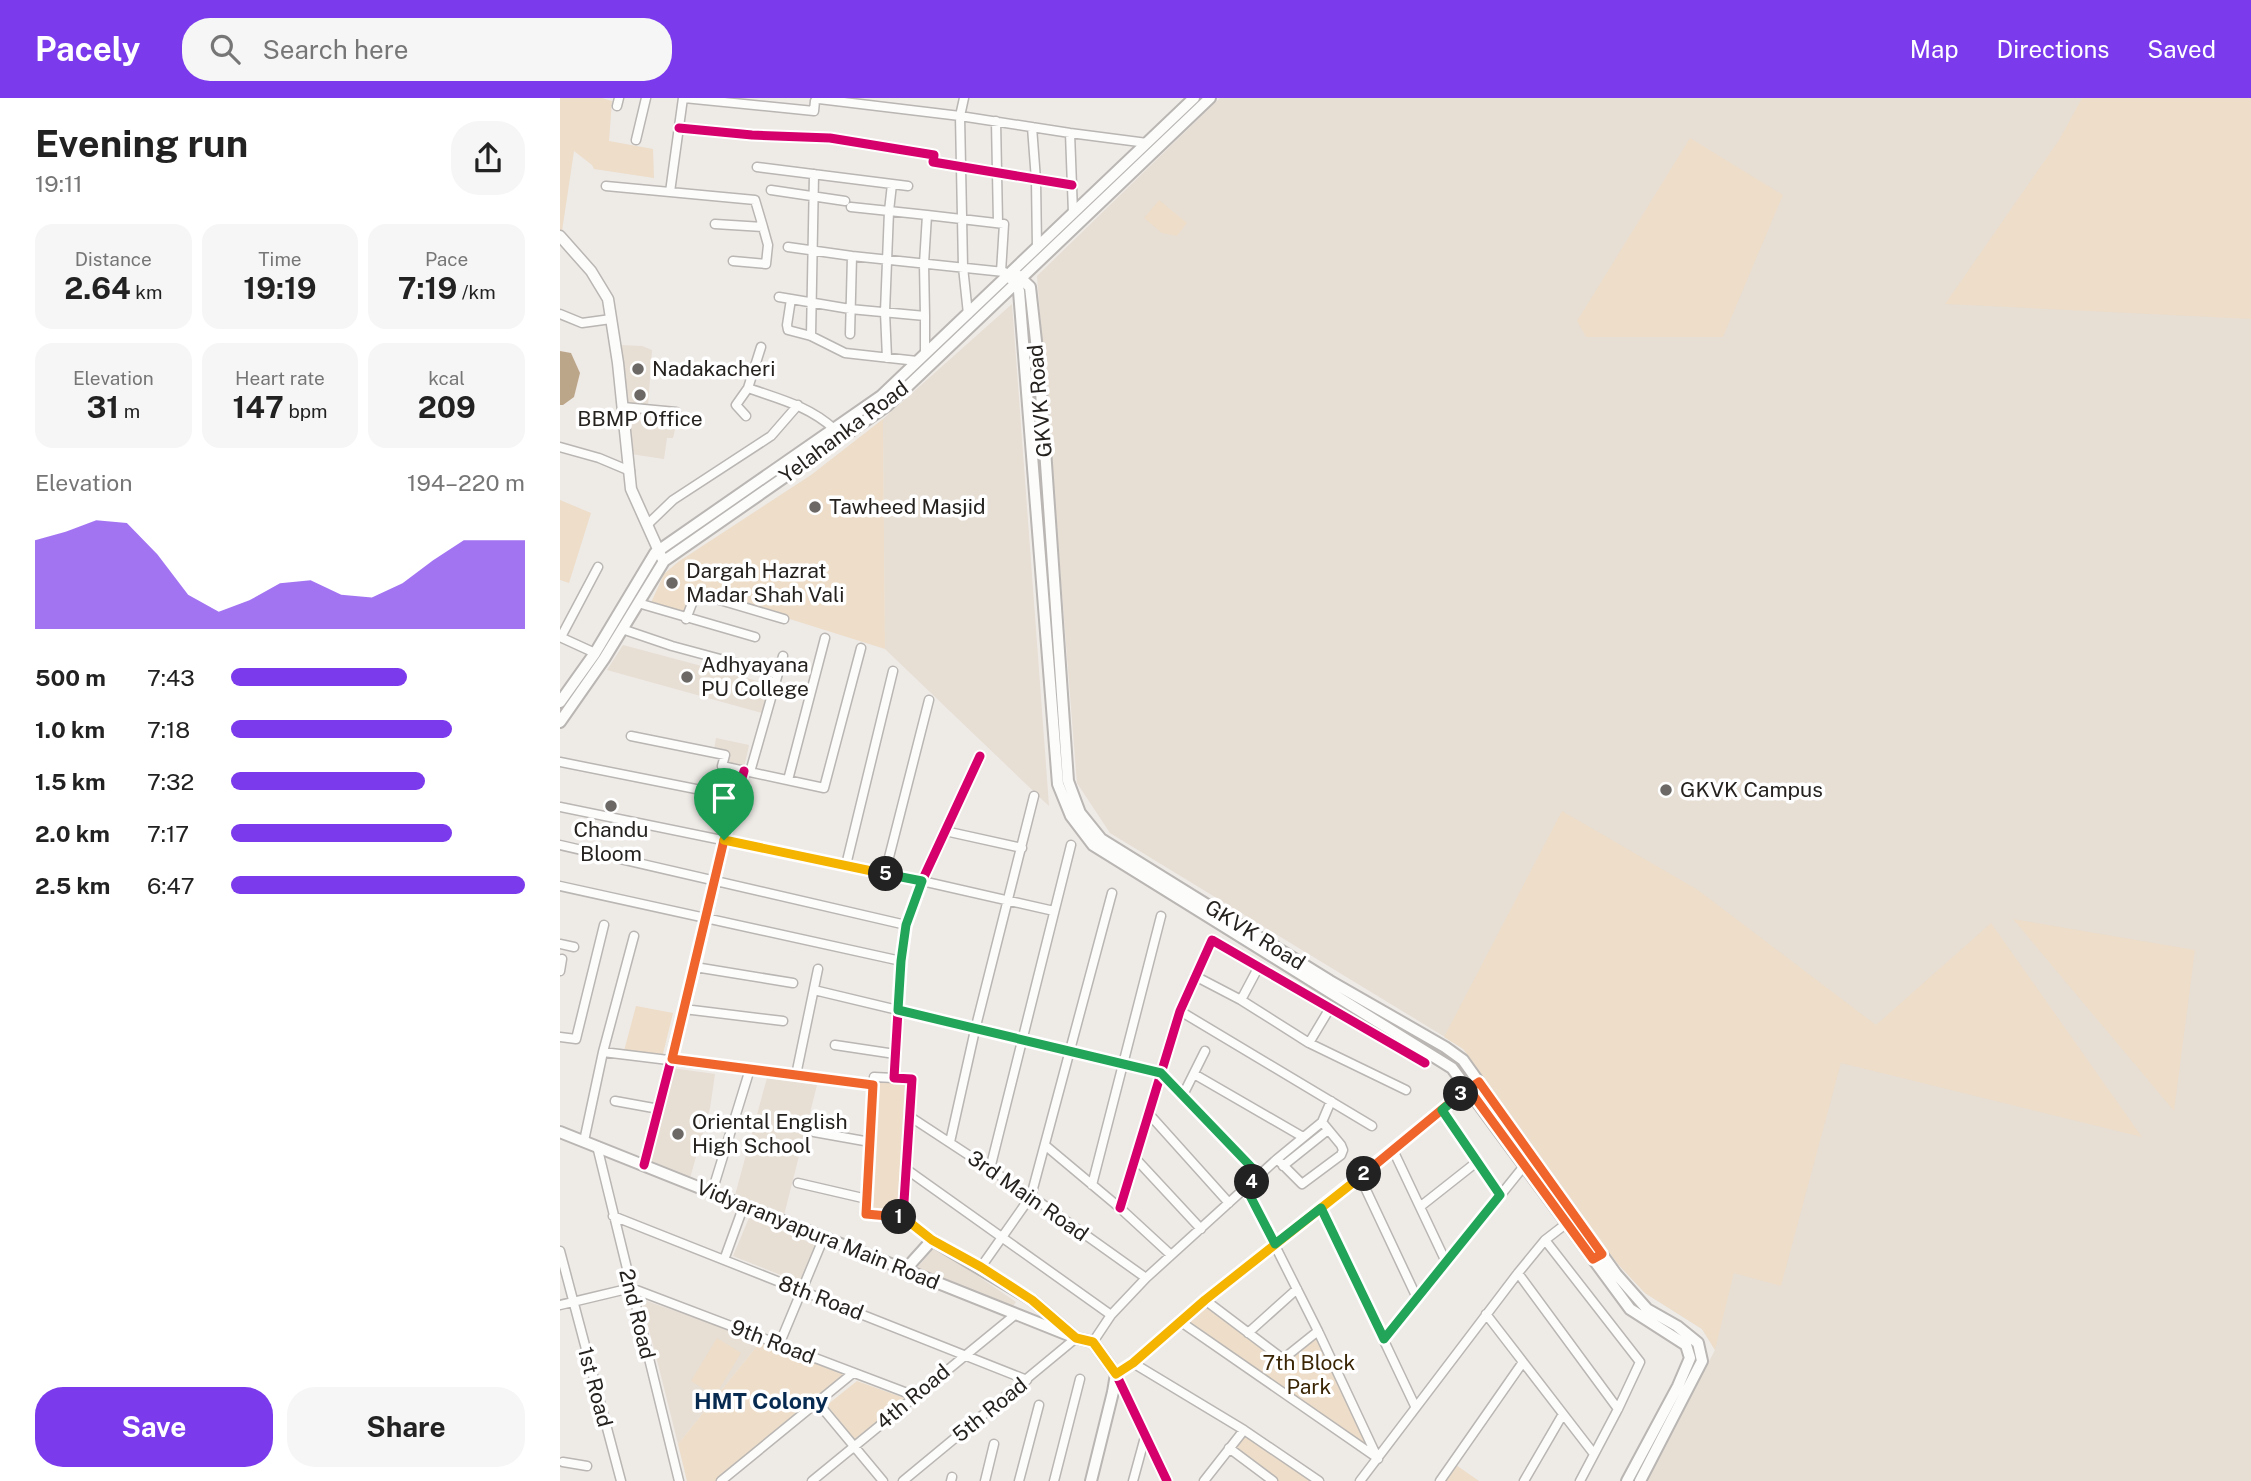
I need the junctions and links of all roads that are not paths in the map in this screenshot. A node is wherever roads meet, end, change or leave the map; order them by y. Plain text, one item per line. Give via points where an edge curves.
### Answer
1 (646, 98) edge
2 (684, 98) edge
3 (964, 98) edge
4 (1194, 98) edge
5 (1210, 98) edge
6 (842, 100) edge
7 (960, 116) junction
8 (996, 121) junction
9 (1032, 127) junction
10 (679, 128) junction
11 (1070, 134) junction
12 (636, 140) dead end
13 (1147, 143) junction
14 (757, 167) dead end
15 (961, 168) junction
16 (814, 174) junction
17 (998, 174) junction
18 (1036, 180) junction
19 (892, 184) junction
20 (1072, 185) junction
21 (606, 186) dead end
22 (908, 186) dead end
23 (771, 190) dead end
24 (670, 192) junction
25 (813, 195) junction
26 (889, 212) junction
27 (1073, 213) junction
28 (927, 215) junction
29 (962, 219) junction
30 (998, 223) junction
31 (715, 224) dead end
32 (763, 227) junction
33 (560, 236) edge
34 (788, 247) dead end
35 (1037, 248) junction
36 (812, 249) junction
37 (852, 256) junction
38 (886, 259) junction
39 (733, 261) dead end
40 (924, 264) junction
41 (963, 267) junction
42 (1010, 275) junction
43 (779, 297) dead end
44 (791, 299) junction
45 (811, 303) junction
46 (850, 309) junction
47 (885, 312) junction
48 (560, 314) edge
49 (968, 314) junction
50 (925, 316) junction
51 (611, 319) junction
52 (850, 334) dead end
53 (811, 336) junction
54 (761, 347) dead end
55 (887, 358) junction
56 (921, 358) junction
57 (748, 388) junction
58 (798, 405) junction
59 (623, 407) junction
60 (676, 412) dead end
61 (746, 416) dead end
62 (834, 429) junction
63 (560, 447) edge
64 (630, 471) junction
65 (647, 525) junction
66 (661, 556) junction
67 (598, 568) dead end
68 (638, 603) junction
69 (686, 619) junction
70 (784, 619) dead end
71 (622, 629) junction
72 (560, 637) edge
73 (755, 638) dead end
74 (825, 638) dead end
75 (862, 648) dead end
76 (595, 653) junction
77 (783, 656) dead end
78 (893, 671) dead end
79 (776, 674) junction
80 (929, 700) dead end
81 (560, 702) edge
82 (560, 722) edge
83 (631, 736) dead end
84 (980, 756) dead end
85 (560, 762) edge
86 (747, 772) junction
87 (788, 780) junction
88 (1034, 796) dead end
89 (736, 797) junction
90 (560, 807) edge
91 (945, 831) junction
92 (724, 840) junction
93 (560, 845) edge
94 (1071, 845) dead end
95 (1022, 848) junction
96 (846, 865) junction
97 (885, 873) junction
98 (715, 881) junction
99 (922, 881) junction
100 (560, 886) edge
101 (1112, 893) dead end
102 (1009, 900) junction
103 (1054, 911) junction
104 (1161, 916) dead end
105 (706, 919) junction
106 (604, 925) dead end
107 (906, 925) junction
108 (634, 936) dead end
109 (560, 944) edge
110 (574, 947) dead end
111 (562, 959) dead end
112 (901, 961) junction
113 (695, 967) junction
114 (1258, 968) junction
115 (818, 969) dead end
116 (560, 971) edge
117 (1195, 976) junction
118 (793, 983) dead end
119 (814, 990) junction
120 (1241, 1000) junction
121 (1330, 1008) junction
122 (684, 1009) junction
123 (898, 1010) junction
124 (1180, 1011) junction
125 (783, 1021) dead end
126 (975, 1030) junction
127 (560, 1037) edge
128 (1022, 1041) junction
129 (1308, 1043) junction
130 (835, 1045) dead end
131 (1205, 1051) dead end
132 (603, 1052) junction
133 (1069, 1052) junction
134 (895, 1055) junction
135 (672, 1059) junction
136 (1122, 1063) junction
137 (1425, 1063) dead end
138 (750, 1069) junction
139 (1161, 1073) junction
140 (1194, 1074) junction
141 (796, 1075) junction
142 (894, 1078) junction
143 (1479, 1082) junction
144 (873, 1085) junction
145 (1468, 1088) junction
146 (1406, 1090) dead end
147 (1183, 1095) junction
148 (615, 1101) dead end
149 (1331, 1101) junction
150 (659, 1109) junction
151 (1442, 1110) junction
152 (1149, 1114) junction
153 (909, 1116) junction
154 (1322, 1122) junction
155 (1372, 1126) dead end
156 (1328, 1130) junction
157 (560, 1132) edge
158 (814, 1132) dead end
159 (1303, 1137) junction
160 (584, 1141) junction
161 (870, 1142) junction
162 (950, 1142) junction
163 (597, 1146) junction
164 (1045, 1146) junction
165 (1394, 1150) junction
166 (1136, 1160) junction
167 (1478, 1161) junction
168 (1280, 1162) junction
169 (643, 1165) junction
170 (1524, 1166) junction
171 (906, 1169) junction
172 (990, 1169) junction
173 (1259, 1175) junction
174 (1360, 1177) junction
175 (798, 1183) dead end
176 (1092, 1185) junction
177 (1246, 1188) junction
178 (712, 1192) junction
179 (1500, 1195) junction
180 (1031, 1196) junction
181 (867, 1199) junction
182 (1229, 1203) junction
183 (744, 1205) junction
184 (1421, 1206) junction
185 (1120, 1208) junction
186 (1321, 1208) junction
187 (613, 1216) junction
188 (903, 1217) junction
189 (1571, 1221) junction
190 (1201, 1229) junction
191 (824, 1237) junction
192 (1001, 1238) junction
193 (932, 1240) junction
194 (1545, 1240) junction
195 (1275, 1244) junction
196 (560, 1251) edge
197 (1171, 1255) junction
198 (1598, 1257) junction
199 (724, 1260) junction
200 (1446, 1262) junction
201 (981, 1267) junction
202 (905, 1270) junction
203 (1518, 1273) junction
204 (1146, 1278) junction
205 (631, 1288) junction
206 (1297, 1289) junction
207 (803, 1291) junction
208 (1417, 1298) junction
209 (1205, 1300) junction
210 (573, 1302) junction
211 (560, 1305) edge
212 (1016, 1314) junction
213 (1486, 1314) junction
214 (1111, 1315) junction
215 (1181, 1322) junction
216 (1318, 1331) junction
217 (1248, 1333) junction
218 (1076, 1338) junction
219 (1384, 1339) junction
220 (1093, 1342) junction
221 (779, 1345) junction
222 (964, 1354) junction
223 (1523, 1362) junction
224 (1133, 1363) junction
225 (853, 1373) junction
226 (1116, 1374) junction
227 (1080, 1379) dead end
228 (1027, 1380) junction
229 (915, 1396) junction
230 (818, 1403) junction
231 (1039, 1405) dead end
232 (1415, 1406) junction
233 (1618, 1409) junction
234 (1563, 1414) junction
235 (1244, 1430) junction
236 (1145, 1436) junction
237 (994, 1444) dead end
238 (854, 1446) junction
239 (1229, 1448) junction
240 (560, 1452) edge
241 (1594, 1454) junction
242 (1378, 1459) junction
243 (561, 1462) edge
244 (587, 1466) dead end
245 (1261, 1478) edge
246 (1166, 1480) edge
247 (621, 1481) edge
248 (678, 1481) edge
249 (721, 1481) edge
250 (811, 1481) edge
251 (883, 1481) edge
252 (903, 1481) edge
253 (985, 1481) edge
254 (1019, 1481) edge
255 (1054, 1481) edge
256 (1091, 1481) edge
257 (1133, 1481) edge
258 (1204, 1481) edge
259 (1273, 1481) edge
260 (1319, 1481) edge
261 (1360, 1481) edge
262 (1440, 1481) edge
263 (1524, 1481) edge
264 (1580, 1481) edge
265 (1627, 1481) edge
266 (1640, 1481) edge

1 - 12 street
2 - 6 street via 814,111 817,99
2 - 10 street
3 - 7 street
4 - 13 main road, Yelahanka Road
5 - 42 main road, Yelahanka Road
6 - 7 street
7 - 8 street
7 - 15 street
8 - 9 street
8 - 17 street
9 - 11 street
9 - 18 street
10 - 15 street via 830,138 934,155 933,162
10 - 24 street
11 - 13 street
11 - 20 street
13 - 27 main road, Yelahanka Road
14 - 16 street
15 - 17 street
15 - 29 street
16 - 19 street
16 - 25 street
17 - 18 street
17 - 30 street
18 - 20 street
18 - 35 street
19 - 22 street
19 - 26 street
20 - 27 street
21 - 24 street
23 - 25 street
24 - 32 street via 755,200
25 - 26 street
25 - 36 street
26 - 28 street
26 - 38 street
27 - 35 main road, Yelahanka Road
28 - 29 street
28 - 40 street
29 - 30 street
29 - 41 street
30 - 42 street via 1004,224
31 - 32 street
32 - 39 street via 768,245 766,264
33 - 51 street via 608,299
34 - 36 street
35 - 42 main road, Yelahanka Road
36 - 37 street
36 - 45 street
37 - 38 street
37 - 46 street
38 - 40 street
38 - 47 street
40 - 41 street
40 - 50 street
41 - 42 street
41 - 49 street
42 - 49 main road, Yelahanka Road
42 - 66 main road, Yelahanka Road via 888,405
42 - 143 main road, GKVK Road via 1030,288 1068,781 1080,813 1101,839 1330,981 1445,1046
42 - 145 main road, GKVK Road via 1019,291 1058,784 1070,816 1093,845 1452,1069
43 - 44 street
44 - 45 street
44 - 53 street via 788,330
45 - 46 street
45 - 53 street
46 - 47 street
46 - 52 street
47 - 50 street
47 - 55 street
48 - 51 street via 582,323
49 - 56 main road, Yelahanka Road
50 - 56 street
51 - 59 street
53 - 55 street via 845,353
54 - 57 street
55 - 56 street
56 - 62 main road, Yelahanka Road via 881,396
57 - 58 street
57 - 61 street via 736,405
58 - 62 street
58 - 65 street via 771,436 674,500
59 - 60 street
59 - 64 street
62 - 66 main road, Yelahanka Road
63 - 64 street
64 - 65 street via 631,489
65 - 66 street
66 - 68 main road, Yelahanka Road
66 - 76 main road, Yelahanka Road
67 - 72 street
68 - 69 street
68 - 71 main road, Yelahanka Road
69 - 70 street via 696,593
69 - 73 street
71 - 79 street
71 - 82 main road, Yelahanka Road
72 - 76 street
74 - 87 street
75 - 87 street via 824,788
76 - 81 main road, Yelahanka Road
77 - 79 street
78 - 96 street
79 - 86 street
80 - 97 street
83 - 86 street via 725,755 722,766
84 - 91 street
85 - 89 street
86 - 87 street
86 - 89 street
88 - 95 street
89 - 92 street
90 - 92 street
91 - 95 street
91 - 99 street
92 - 96 street
92 - 98 street
93 - 98 street
94 - 103 street
95 - 102 street
96 - 97 street
97 - 99 street
98 - 105 street
98 - 107 street
99 - 102 street
99 - 107 street
100 - 105 street
101 - 133 street
102 - 103 street
102 - 126 street
103 - 128 street
104 - 136 street
105 - 112 street
105 - 113 street
106 - 127 street via 576,1039
107 - 112 street
108 - 132 street
109 - 110 street
111 - 116 street
112 - 123 street
113 - 118 street
113 - 122 street
114 - 117 street via 1212,940
114 - 120 street
114 - 121 street
115 - 119 street
117 - 120 street
117 - 124 street
119 - 123 street
119 - 141 street
120 - 129 street
121 - 129 street
121 - 137 street
122 - 125 street
122 - 135 street
123 - 126 street
123 - 134 street
124 - 139 street
124 - 149 street
126 - 128 street
126 - 162 street
128 - 133 street
128 - 172 street
129 - 146 street
130 - 134 street
131 - 140 street
132 - 135 street
132 - 160 street
133 - 136 street
133 - 164 street
134 - 142 street
135 - 138 street
135 - 150 street
136 - 139 street
136 - 176 street
138 - 141 street
138 - 178 street
139 - 147 street
139 - 152 street
140 - 147 street
140 - 159 street
141 - 144 street
142 - 144 street via 874,1077
142 - 153 street via 912,1079
143 - 145 street
143 - 189 main road, GKVK Road
144 - 161 street
145 - 151 street
145 - 170 main road, GKVK Road
147 - 173 street
148 - 150 street
149 - 154 street
149 - 155 street
150 - 169 street
151 - 165 street
151 - 167 street
152 - 166 street
152 - 182 street
153 - 162 street, 3rd Main Road
153 - 171 street
154 - 156 street
154 - 159 street
156 - 168 street
156 - 168 street via 1343,1150 1320,1172 1302,1184
157 - 160 main road, Vidyaranyapura Main Road
158 - 161 street
159 - 168 street
160 - 163 main road, Vidyaranyapura Main Road
161 - 181 street
162 - 172 street, 3rd Main Road
163 - 169 main road, Vidyaranyapura Main Road
163 - 187 street, 2nd Road
164 - 176 street
164 - 180 street
165 - 174 street
165 - 184 street
166 - 185 street
166 - 190 street
167 - 179 street
167 - 184 street
168 - 173 street
169 - 178 main road, Vidyaranyapura Main Road
170 - 179 street
170 - 189 main road, GKVK Road
171 - 188 street
171 - 192 street
172 - 180 street, 3rd Main Road
173 - 177 street
174 - 186 street
174 - 208 street
175 - 181 street
176 - 185 street
177 - 182 street
177 - 195 street
178 - 183 main road, Vidyaranyapura Main Road
179 - 200 street
180 - 192 street
180 - 204 street, 3rd Main Road
181 - 188 street via 866,1214
182 - 190 street
183 - 191 main road, Vidyaranyapura Main Road
183 - 199 street
184 - 200 street
185 - 197 street
186 - 195 street
186 - 219 street
187 - 199 street, 8th Road
187 - 205 street, 2nd Road
188 - 193 street
189 - 194 street
189 - 198 main road, GKVK Road
190 - 197 street
191 - 202 main road, Vidyaranyapura Main Road
191 - 207 street
192 - 201 street
192 - 214 street
193 - 201 main road
193 - 202 main road
194 - 203 street
194 - 233 street via 1640,1362
195 - 206 street
195 - 209 street
196 - 210 street, 1st Road
197 - 204 street
198 - 265 main road, GKVK Road via 1630,1309 1686,1345 1690,1358
198 - 266 main road, GKVK Road via 1647,1309 1698,1342 1702,1361
199 - 207 street, 8th Road
200 - 208 street
201 - 218 main road via 1032,1300
202 - 212 main road, Vidyaranyapura Main Road
203 - 213 street
203 - 233 street
204 - 214 street
205 - 210 street
205 - 221 street, 9th Road
205 - 248 street, 2nd Road
206 - 216 street
206 - 217 street
207 - 221 street
207 - 222 street, 8th Road
208 - 219 street
209 - 215 street
209 - 217 street
210 - 211 street
210 - 247 street, 1st Road
212 - 218 main road, Vidyaranyapura Main Road
212 - 222 street, 4th Road
213 - 223 street
213 - 232 street
214 - 220 street
215 - 224 street
215 - 242 street
216 - 217 street via 1283,1359
216 - 242 street
218 - 220 main road, Vidyaranyapura Main Road
218 - 228 street, 5th Road
219 - 232 street
220 - 226 main road
221 - 225 street, 9th Road
222 - 228 street, 8th Road
222 - 229 street, 4th Road
223 - 234 street
223 - 262 street
224 - 226 street
224 - 235 street
225 - 229 street, 9th Road
225 - 230 street
226 - 236 street
226 - 256 main road
227 - 255 street
228 - 252 street, 5th Road
229 - 238 street, 4th Road
230 - 238 street
230 - 249 street
231 - 254 street
232 - 242 street
233 - 241 street
234 - 241 street
234 - 263 street
235 - 239 street
235 - 260 street
236 - 246 street
236 - 257 street
237 - 253 street
238 - 250 street, 4th Road
238 - 251 street
239 - 245 street
239 - 258 street
240 - 243 street
241 - 264 street
242 - 261 street
243 - 244 street
245 - 259 street

